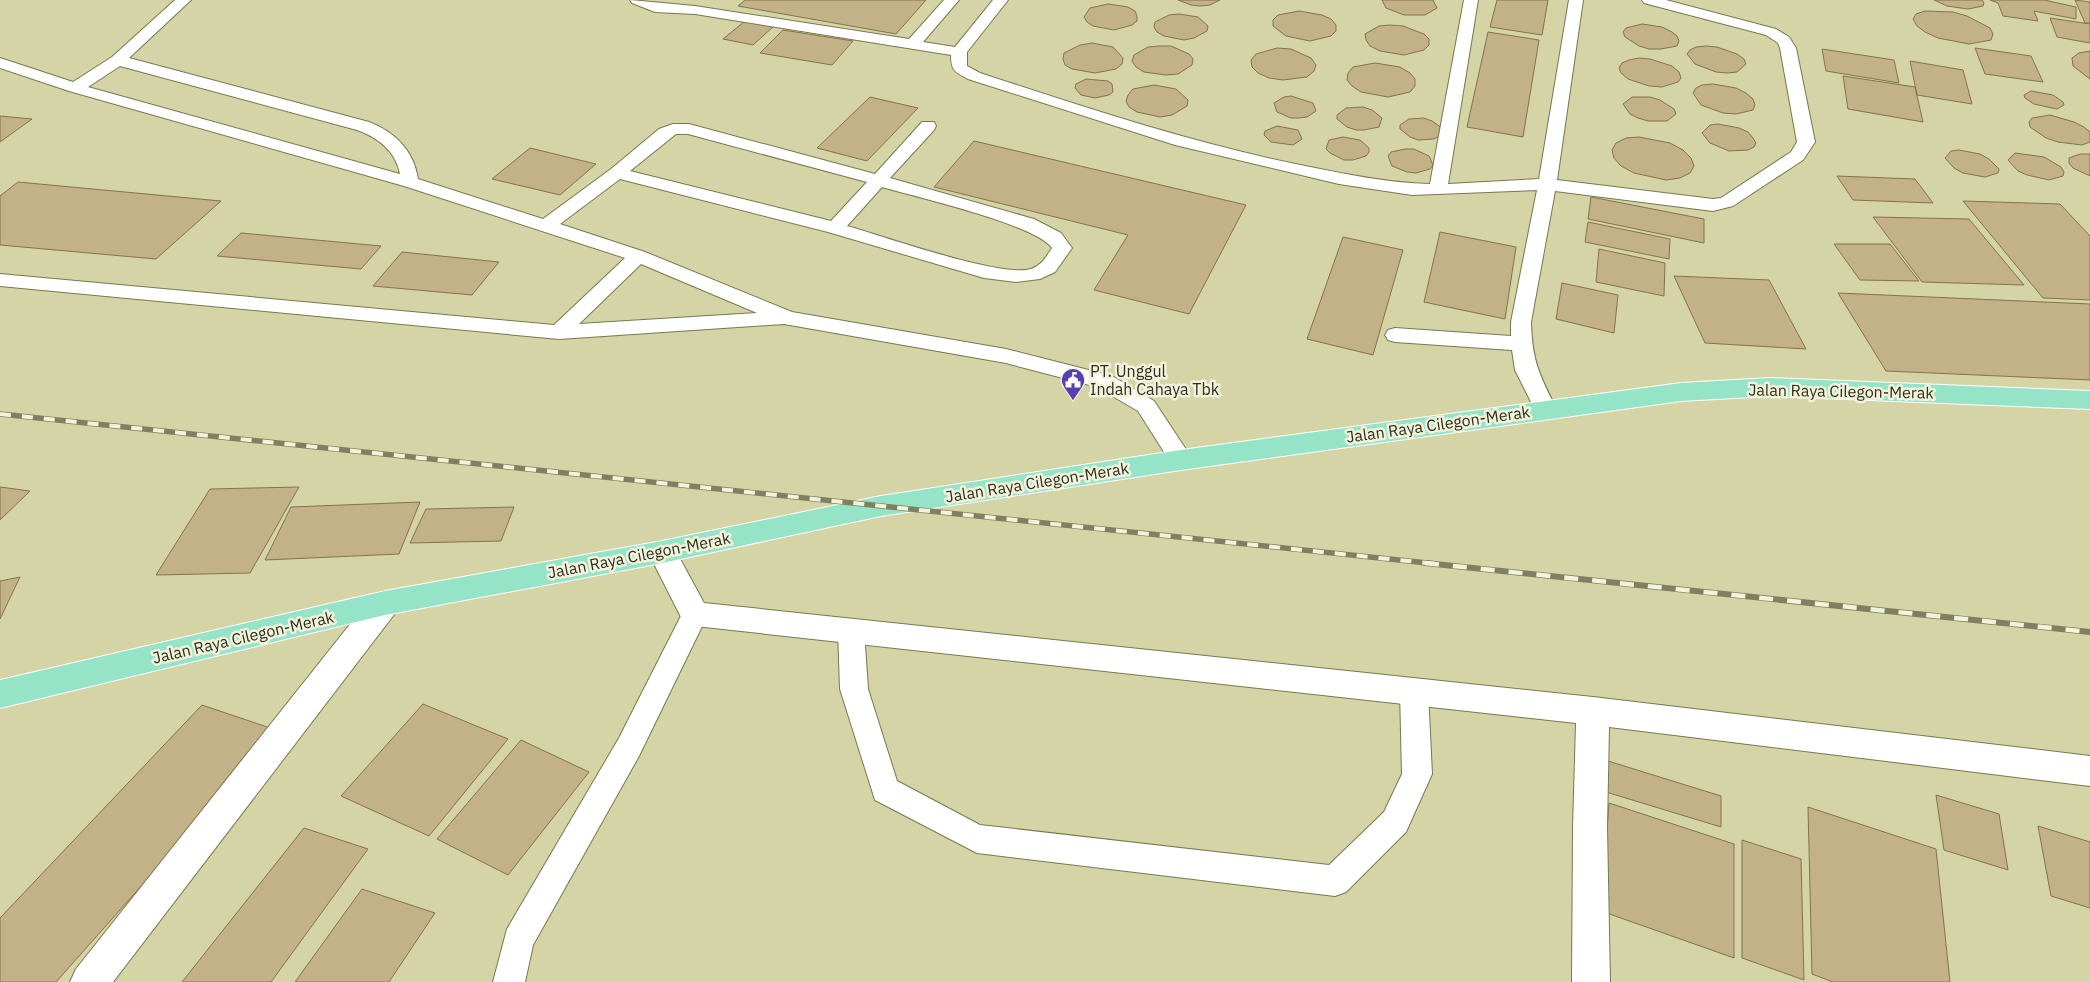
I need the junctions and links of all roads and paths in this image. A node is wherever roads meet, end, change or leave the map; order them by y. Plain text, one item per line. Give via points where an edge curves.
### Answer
1 (184, 0) edge
2 (637, 0) edge
3 (952, 0) edge
4 (1001, 0) edge
5 (1471, 0) edge
6 (1576, 0) edge
7 (1649, 0) edge
8 (912, 45) junction
9 (959, 52) junction
10 (118, 60) junction
11 (0, 64) edge
12 (75, 88) junction
13 (928, 126) dead end
14 (617, 173) junction
15 (878, 180) junction
16 (410, 182) junction
17 (1547, 185) junction
18 (1438, 188) junction
19 (546, 226) junction
20 (836, 228) junction
21 (638, 256) junction
22 (0, 280) edge
23 (788, 318) junction
24 (559, 332) junction
25 (1395, 335) dead end
26 (1521, 344) junction
27 (2090, 400) edge
28 (1546, 410) junction
29 (1180, 460) junction
30 (662, 552) junction
31 (385, 604) junction
32 (695, 614) junction
33 (851, 630) junction
34 (1414, 691) junction
35 (0, 694) edge
36 (1594, 711) junction
37 (2090, 771) edge
38 (89, 982) edge
39 (509, 982) edge
40 (1591, 982) edge

1 - 10 lane
2 - 8 lane via 655,8 695,10
3 - 8 lane
4 - 9 lane
5 - 18 lane
6 - 17 lane
7 - 17 lane via 1757,27 1784,40 1806,142 1803,148 1797,156 1727,202 1713,206
8 - 9 lane
9 - 18 lane via 959,68 974,76 1193,146 1278,167 1396,188
10 - 12 lane
10 - 16 lane via 382,133 407,163
11 - 12 lane
12 - 16 lane
13 - 15 lane
14 - 15 lane via 665,133 673,129 689,129
14 - 19 lane
14 - 20 lane
15 - 20 lane
15 - 20 lane via 1027,223 1054,238 1062,248 1048,268 1016,276 984,272
16 - 19 lane
17 - 18 lane
17 - 26 lane via 1521,322
19 - 21 lane
21 - 23 lane
21 - 24 lane
22 - 24 lane
23 - 24 lane
23 - 29 lane via 1006,356 1104,381 1146,406
25 - 26 lane
26 - 28 lane via 1526,370
27 - 28 highway, Jalan Raya Cilegon-Merak via 1770,387 1681,392
28 - 29 highway, Jalan Raya Cilegon-Merak
29 - 30 highway, Jalan Raya Cilegon-Merak via 881,506
30 - 31 highway, Jalan Raya Cilegon-Merak
30 - 32 street
31 - 35 highway, Jalan Raya Cilegon-Merak
31 - 38 street
32 - 33 street
32 - 39 lane via 629,747 518,940
33 - 34 street
33 - 34 lane via 854,689 885,790 978,839 1335,880 1395,822 1417,774
34 - 36 street
36 - 37 street
36 - 40 street via 1590,827

